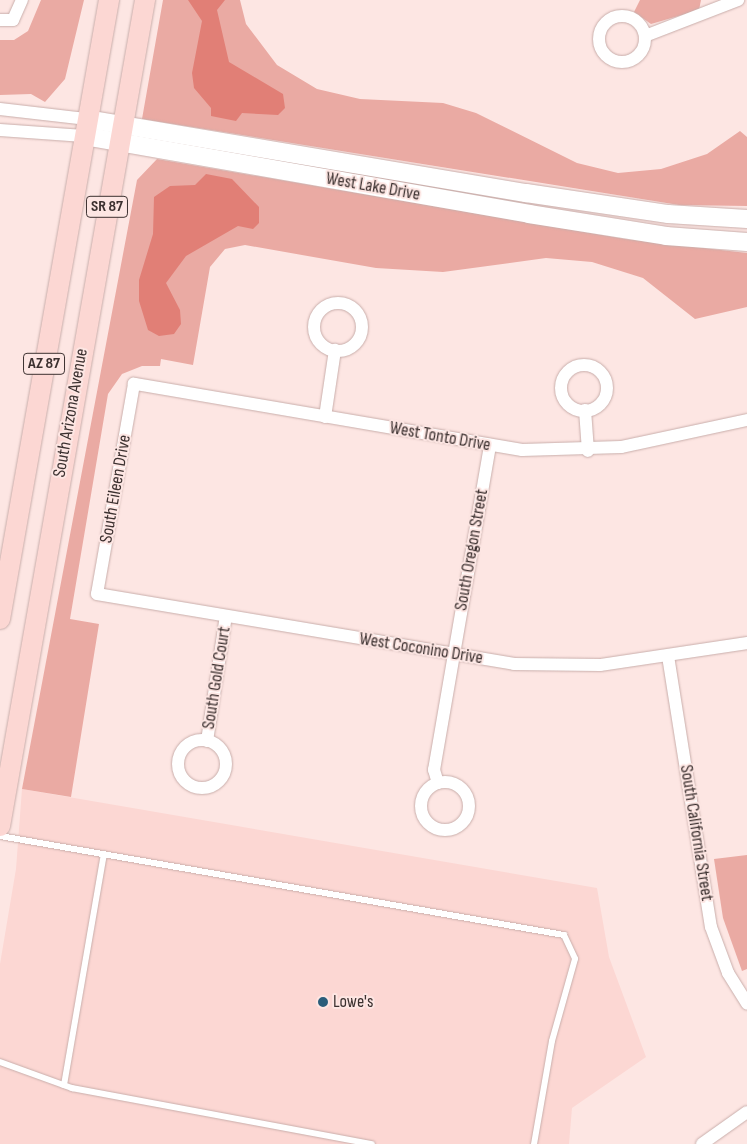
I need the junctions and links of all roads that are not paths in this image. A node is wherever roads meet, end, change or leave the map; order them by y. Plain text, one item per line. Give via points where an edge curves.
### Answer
1 (22, 0) edge
2 (109, 0) edge
3 (145, 0) edge
4 (738, 0) edge
5 (722, 3) edge
6 (7, 20) edge
7 (645, 36) dead end
8 (0, 109) edge
9 (86, 128) junction
10 (0, 130) edge
11 (120, 133) junction
12 (747, 219) edge
13 (747, 242) edge
14 (96, 271) joint
15 (335, 350) dead end
16 (134, 384) joint
17 (585, 410) dead end
18 (325, 417) junction
19 (747, 420) edge
20 (490, 446) junction
21 (588, 451) junction
22 (97, 594) joint
23 (226, 616) junction
24 (0, 619) edge
25 (747, 643) edge
26 (454, 655) junction
27 (668, 656) junction
28 (207, 741) dead end
29 (438, 783) dead end
30 (0, 826) edge
31 (0, 836) edge
32 (104, 854) junction
33 (747, 1003) edge
34 (0, 1062) edge
35 (64, 1085) junction
36 (747, 1112) edge
37 (372, 1144) edge
38 (534, 1144) edge
39 (702, 1144) edge

1 - 6 street
2 - 9 main road, South Arizona Avenue / AZ 87
3 - 11 main road, South Arizona Avenue
4 - 5 street
5 - 7 street
8 - 9 street, West Lake Drive
9 - 10 street, West Lake Drive
9 - 11 street, West Lake Drive
9 - 24 main road, South Arizona Avenue / AZ 87
11 - 12 street, West Lake Drive via 668,214
11 - 13 street, West Lake Drive via 529,214 666,236
11 - 14 main road, South Arizona Avenue / SR 87
14 - 30 main road, South Arizona Avenue / AZ 87
15 - 18 street
16 - 18 street, West Tonto Drive
16 - 22 street, South Eileen Drive
17 - 21 street
18 - 20 street, West Tonto Drive
19 - 21 street, West Tonto Drive
20 - 21 street, West Tonto Drive
20 - 26 street, South Oregon Street
22 - 23 street, West Coconino Drive
23 - 26 street, West Coconino Drive
23 - 28 street, South Gold Court
25 - 27 street, West Coconino Drive
26 - 27 street, West Coconino Drive via 557,666
26 - 29 street, South Oregon Street via 434,770
27 - 33 street, South California Street via 711,927 728,973
31 - 32 lane
32 - 35 lane
32 - 38 lane via 564,935 575,959 552,1041
34 - 35 lane
35 - 37 lane
36 - 39 street

